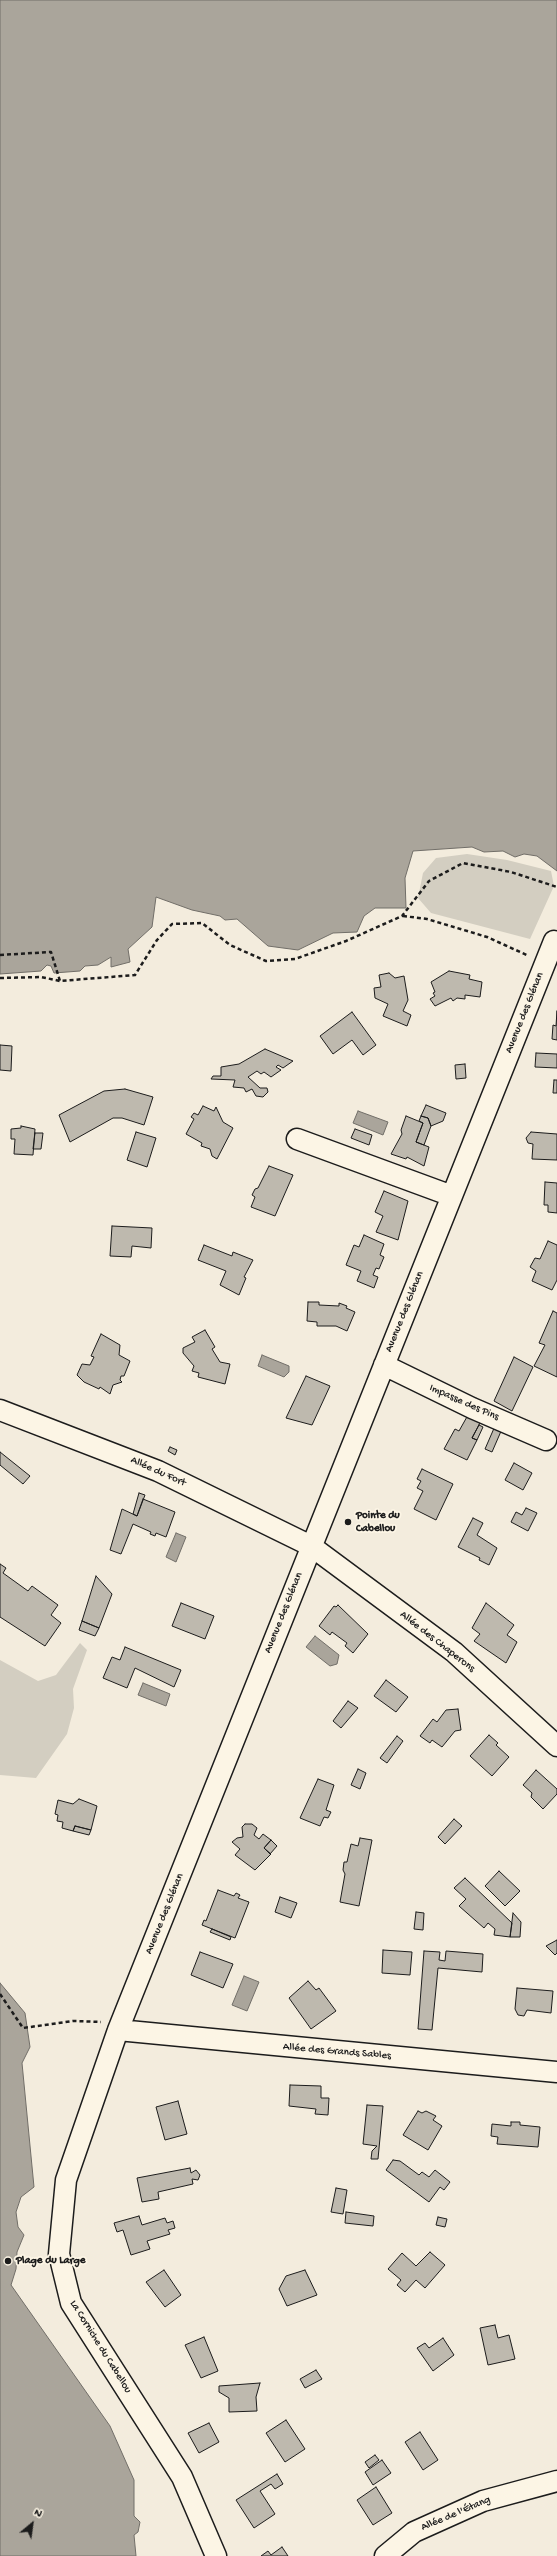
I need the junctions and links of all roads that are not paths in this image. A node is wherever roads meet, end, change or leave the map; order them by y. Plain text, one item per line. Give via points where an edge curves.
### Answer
1 (554, 941) dead end
2 (297, 1139) dead end
3 (452, 1196) junction
4 (384, 1365) junction
5 (0, 1410) edge
6 (546, 1440) dead end
7 (311, 1546) junction
8 (557, 1746) edge
9 (120, 2026) junction
10 (557, 2072) edge
11 (557, 2481) edge
12 (216, 2556) edge
13 (385, 2556) edge

1 - 3 street, Avenue des Glénan
2 - 3 street
3 - 4 street, Avenue des Glénan
4 - 6 street, Impasse des Pins via 472,1408
4 - 7 street, Avenue des Glénan
5 - 7 street, Allée du Fort via 158,1471
7 - 8 street, Allée des Chaperons via 454,1652
7 - 9 street, Avenue des Glénan
9 - 10 street, Allée des Grands Sables
9 - 12 street, La Corniche du Cabellou via 66,2180 59,2254 71,2303 182,2477
11 - 13 street, Allée de l'Étang via 482,2501 414,2532

